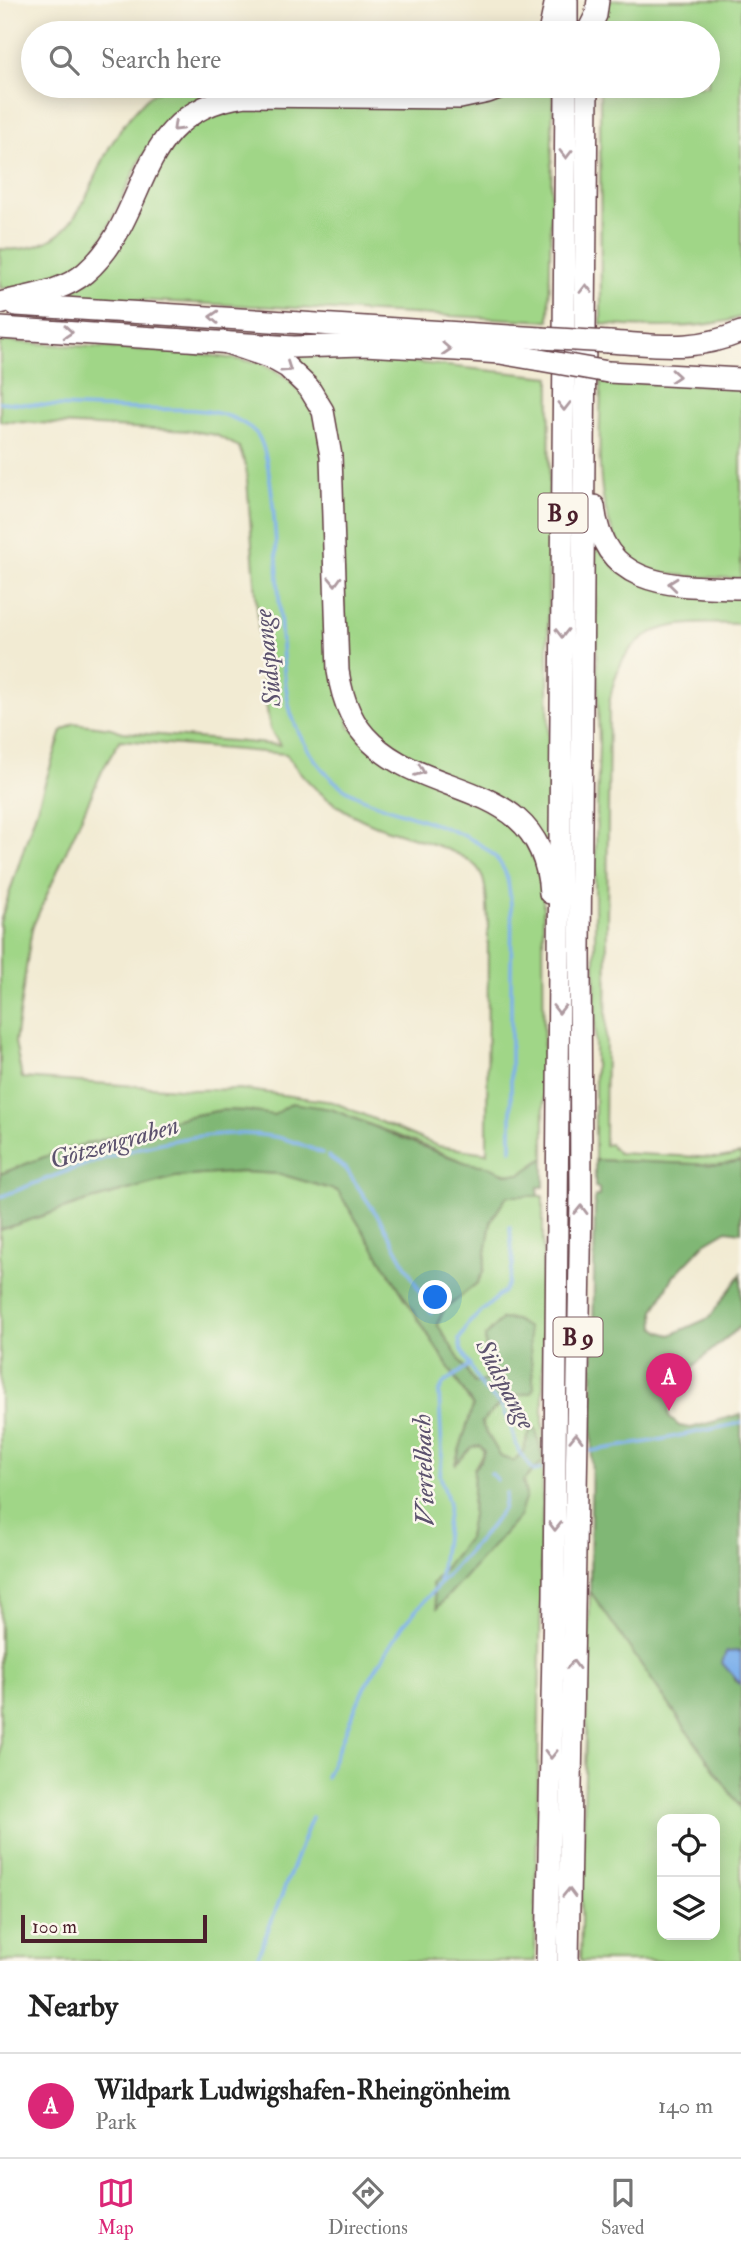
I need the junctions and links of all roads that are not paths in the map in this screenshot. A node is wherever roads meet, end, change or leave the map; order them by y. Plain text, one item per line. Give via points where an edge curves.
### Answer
1 (556, 0) edge
2 (567, 0) edge
3 (587, 0) edge
4 (598, 0) edge
5 (552, 21) edge
6 (567, 21) edge
7 (587, 21) edge
8 (593, 21) edge
9 (230, 98) edge
10 (566, 98) edge
11 (587, 98) edge
12 (0, 304) edge
13 (0, 328) edge
14 (741, 332) edge
15 (224, 342) junction
16 (741, 379) edge
17 (586, 456) junction
18 (741, 587) edge
19 (559, 941) junction
20 (547, 1961) edge
21 (568, 1961) edge

1 - 5 highway
2 - 6 highway
3 - 7 highway
4 - 8 highway
9 -> 12 highway via 188,116 164,140 107,248 86,272 57,289
10 -> 19 highway, B 9
17 -> 11 highway, B 9
14 -> 12 highway, bridge via 688,347
13 -> 15 highway
15 -> 16 highway, bridge via 500,353 608,372
15 -> 19 highway via 287,367 309,388 323,411 331,456 338,671 349,711 362,732 390,757 487,799 524,826 544,861
18 -> 17 highway via 656,583 616,559 596,519
21 -> 17 highway, B 9 via 581,1199
19 -> 20 highway, B 9

